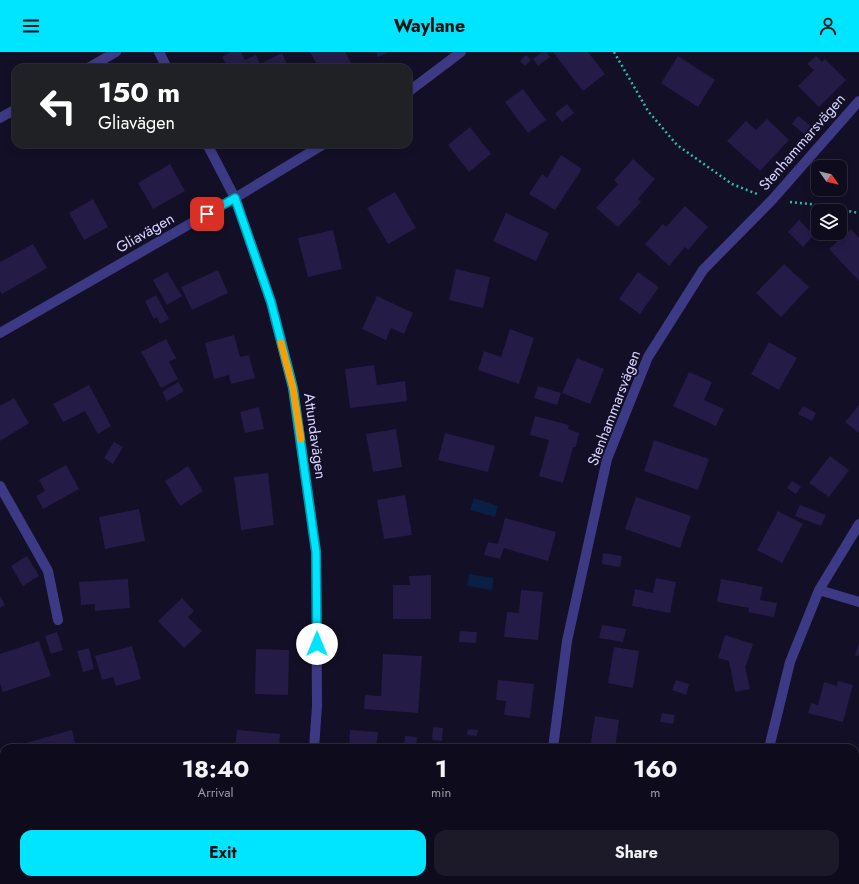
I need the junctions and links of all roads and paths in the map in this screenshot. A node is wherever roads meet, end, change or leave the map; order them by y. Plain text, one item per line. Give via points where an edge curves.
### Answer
1 (116, 52) edge
2 (159, 52) edge
3 (461, 52) edge
4 (614, 52) edge
5 (95, 64) edge
6 (165, 64) edge
7 (412, 89) edge
8 (859, 101) edge
9 (12, 111) edge
10 (0, 118) edge
11 (209, 148) edge
12 (317, 148) edge
13 (235, 198) junction
14 (772, 200) junction
15 (859, 212) edge
16 (0, 333) edge
17 (0, 486) edge
18 (859, 524) edge
19 (818, 590) junction
20 (859, 602) edge
21 (58, 620) dead end
22 (314, 744) edge
23 (554, 744) edge
24 (770, 744) edge

1 - 5 street
2 - 6 street
3 - 7 street
4 - 14 path via 648,111 677,145 732,184
8 - 14 street, Stenhammarsvägen
9 - 10 street
11 - 13 street, Attundavägen
12 - 13 street, Gliavägen
13 - 16 street, Gliavägen
13 - 22 street, Attundavägen via 271,302 293,388 300,432 316,552 317,706
14 - 15 path
14 - 23 street, Stenhammarsvägen via 703,270 648,357 607,459 567,641
17 - 21 street via 48,571
18 - 19 street
19 - 20 street
19 - 24 street via 790,662

